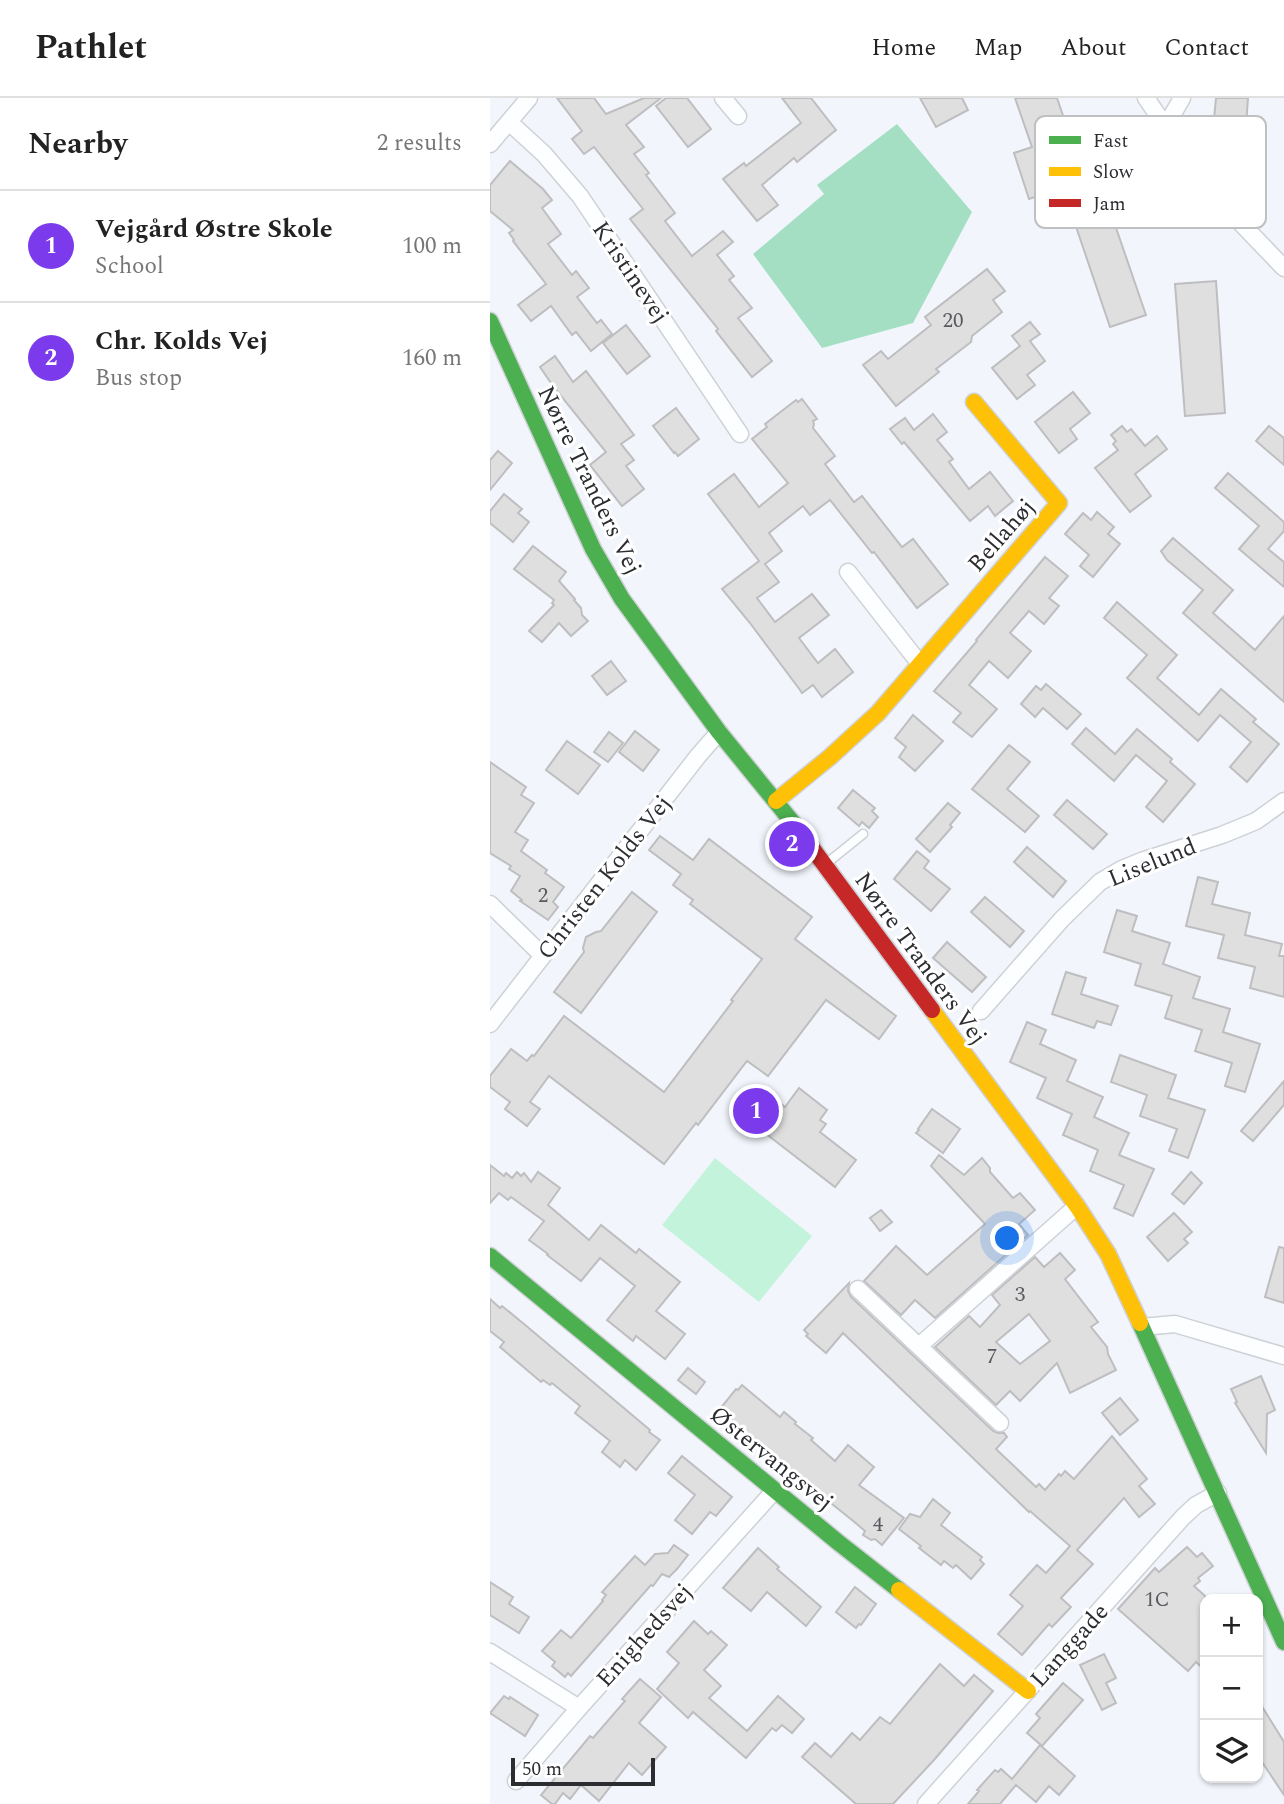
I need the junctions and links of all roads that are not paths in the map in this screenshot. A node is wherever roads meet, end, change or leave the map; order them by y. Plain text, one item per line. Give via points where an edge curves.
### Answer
1 (529, 98) edge
2 (723, 98) edge
3 (1146, 98) edge
4 (1182, 98) edge
5 (738, 116) dead end
6 (1159, 116) edge
7 (1172, 116) edge
8 (509, 122) junction
9 (490, 144) edge
10 (1246, 228) edge
11 (1284, 268) edge
12 (490, 321) edge
13 (974, 402) dead end
14 (740, 434) dead end
15 (848, 572) dead end
16 (920, 664) junction
17 (719, 732) junction
18 (776, 801) junction
19 (1284, 801) edge
20 (863, 834) dead end
21 (824, 865) junction
22 (490, 904) edge
23 (542, 956) junction
24 (981, 1011) dead end
25 (490, 1024) edge
26 (1077, 1206) junction
27 (490, 1256) edge
28 (858, 1289) dead end
29 (1142, 1327) junction
30 (919, 1346) junction
31 (1284, 1356) edge
32 (1000, 1423) dead end
33 (775, 1490) junction
34 (1218, 1493) junction
35 (1284, 1642) edge
36 (490, 1652) edge
37 (1028, 1691) junction
38 (579, 1708) junction
39 (516, 1781) dead end
40 (926, 1804) edge

1 - 8 street
2 - 5 street
3 - 6 street
4 - 7 street
8 - 9 street
8 - 14 street, Kristinevej via 580,196
10 - 11 street
12 - 17 street, Nørre Tranders Vej via 593,549 622,600
13 - 16 street, Bellahøj via 1059,503
15 - 16 street
16 - 18 street, Bellahøj via 878,713
17 - 18 street, Nørre Tranders Vej
17 - 23 street, Christen Kolds Vej
18 - 21 street, Nørre Tranders Vej
19 - 24 street, Liselund via 1256,821 1144,860 1100,882
20 - 21 lane
21 - 26 street, Nørre Tranders Vej
22 - 23 street
23 - 25 street, Christen Kolds Vej
26 - 29 street, Nørre Tranders Vej via 1108,1254
26 - 30 street
27 - 33 street, Østervangsvej
28 - 30 street
29 - 31 street via 1175,1325
29 - 34 street, Nørre Tranders Vej
30 - 32 street
33 - 37 street, Østervangsvej
33 - 38 street, Enighedsvej
34 - 35 street, Nørre Tranders Vej
34 - 37 street, Langgade via 1183,1517
36 - 38 street
37 - 40 street, Langgade
38 - 39 street, Enighedsvej

